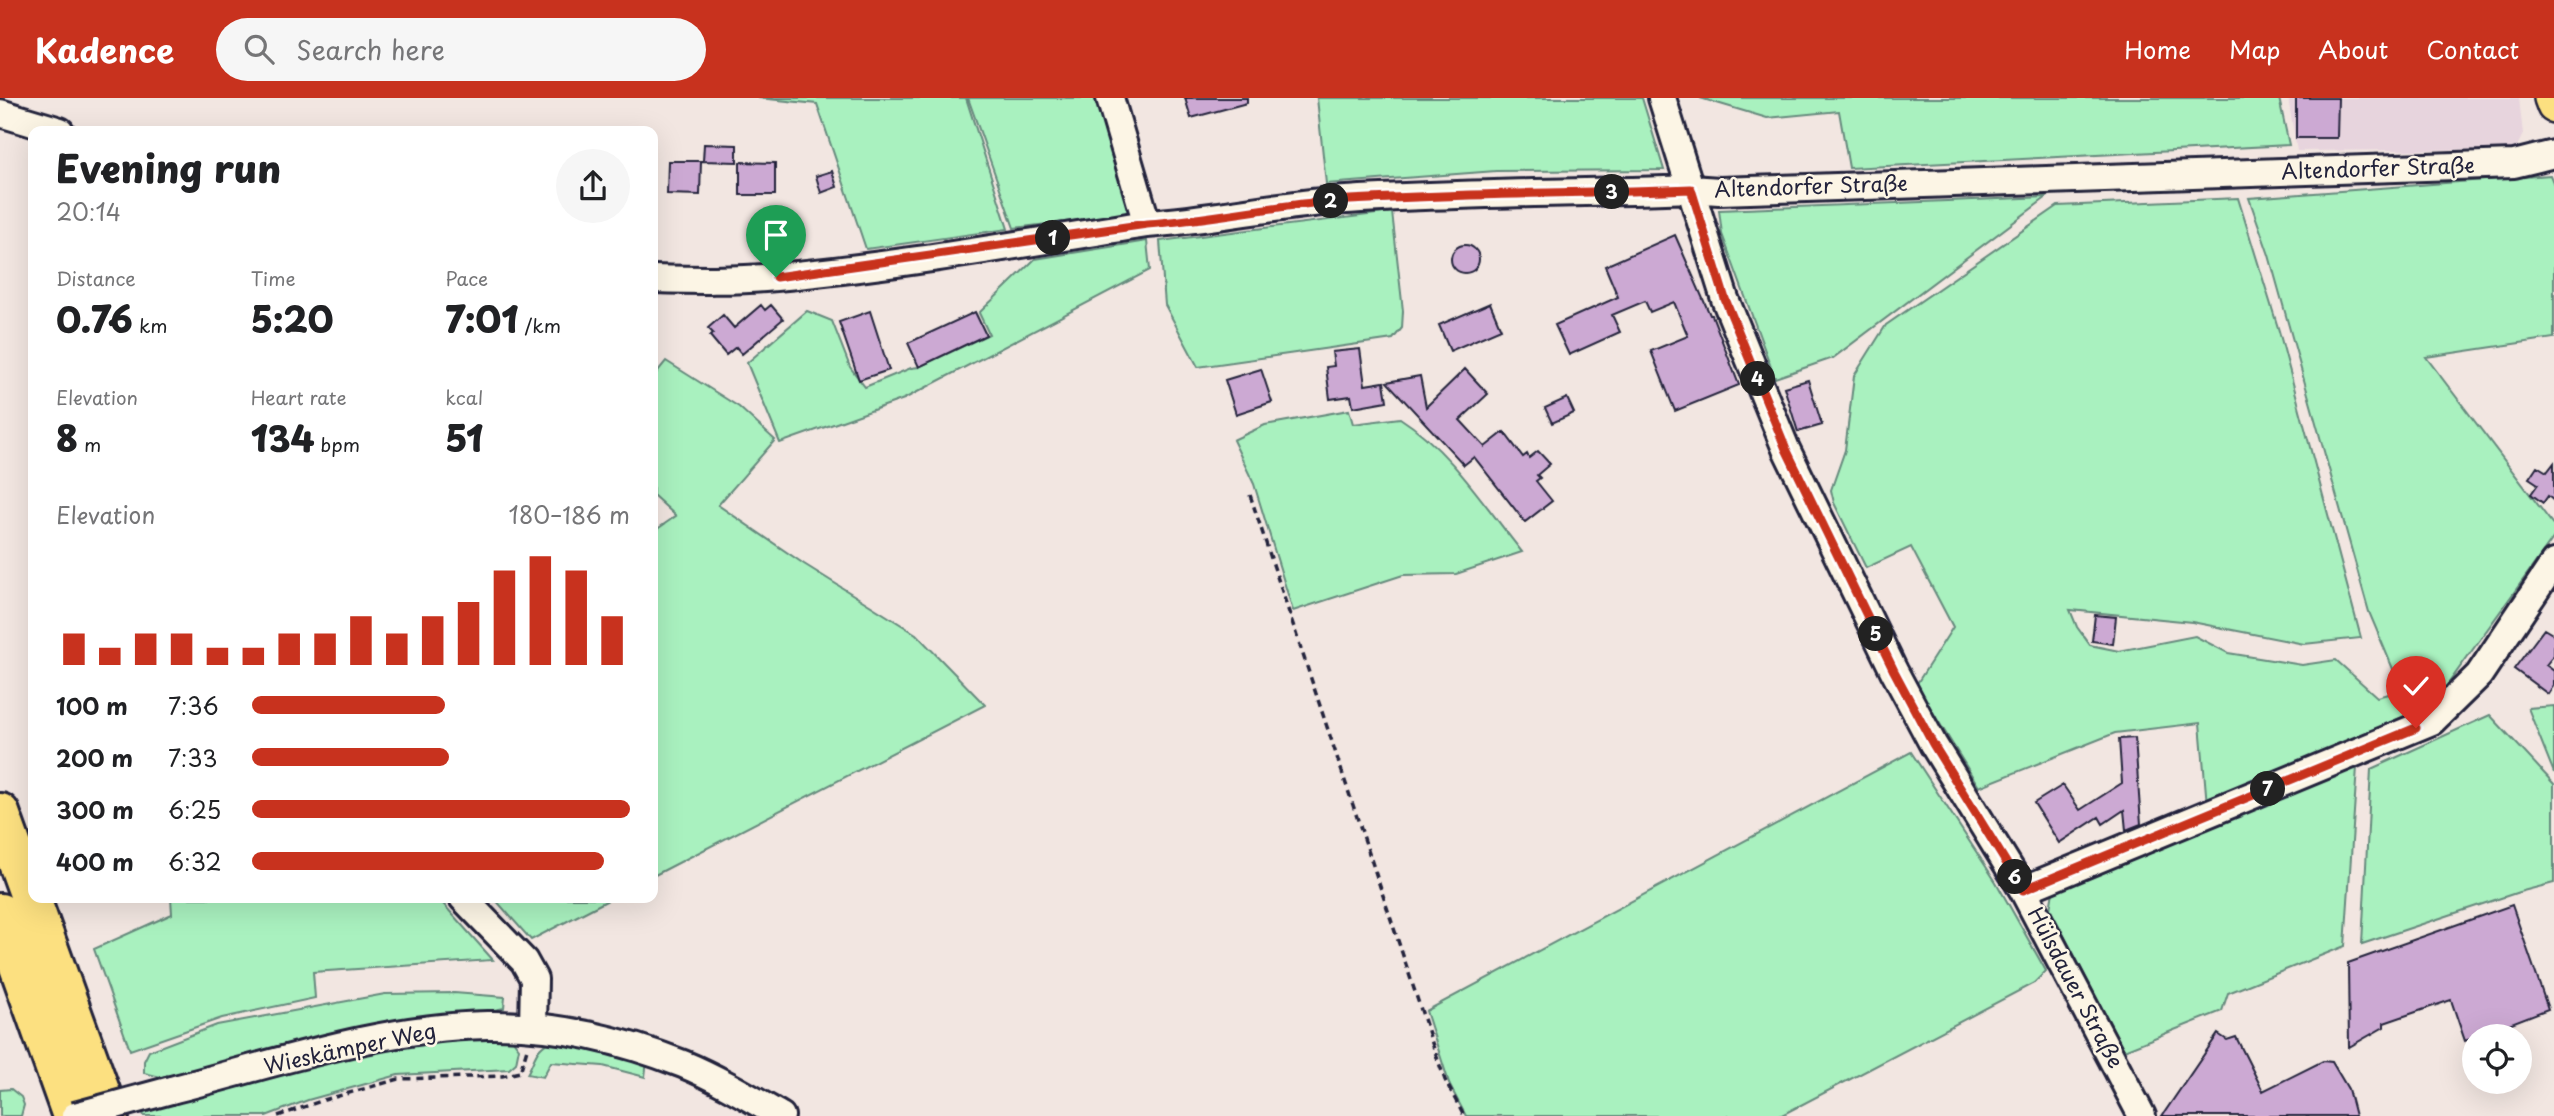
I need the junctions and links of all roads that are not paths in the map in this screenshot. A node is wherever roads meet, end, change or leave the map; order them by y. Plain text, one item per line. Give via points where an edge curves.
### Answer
1 (1110, 98) edge
2 (1662, 98) edge
3 (2551, 98) edge
4 (2554, 106) edge
5 (0, 113) edge
6 (43, 126) edge
7 (2554, 154) edge
8 (1691, 189) junction
9 (1147, 224) junction
10 (658, 279) edge
11 (2554, 563) edge
12 (0, 813) edge
13 (2023, 890) junction
14 (28, 891) edge
15 (32, 903) edge
16 (468, 903) edge
17 (0, 913) edge
18 (533, 1027) junction
19 (73, 1116) edge
20 (109, 1116) edge
21 (782, 1116) edge
22 (2142, 1116) edge

1 - 9 street
2 - 8 street, Hülsdauer Straße
3 - 4 main road
5 - 6 street
7 - 8 street, Altendorfer Straße via 2514,164
8 - 9 street, Altendorfer Straße via 1400,197
8 - 13 street, Hülsdauer Straße via 1725,299 1786,449 1926,731
9 - 10 street, Altendorfer Straße via 776,277
11 - 13 street via 2479,676 2432,721
12 - 14 highway
13 - 22 street, Hülsdauer Straße
15 - 20 highway
16 - 18 street via 524,961 534,979
17 - 19 highway
18 - 19 street, Wieskämper Weg, bridge via 444,1028 359,1042
18 - 21 street, Wieskämper Weg via 610,1041 685,1065

